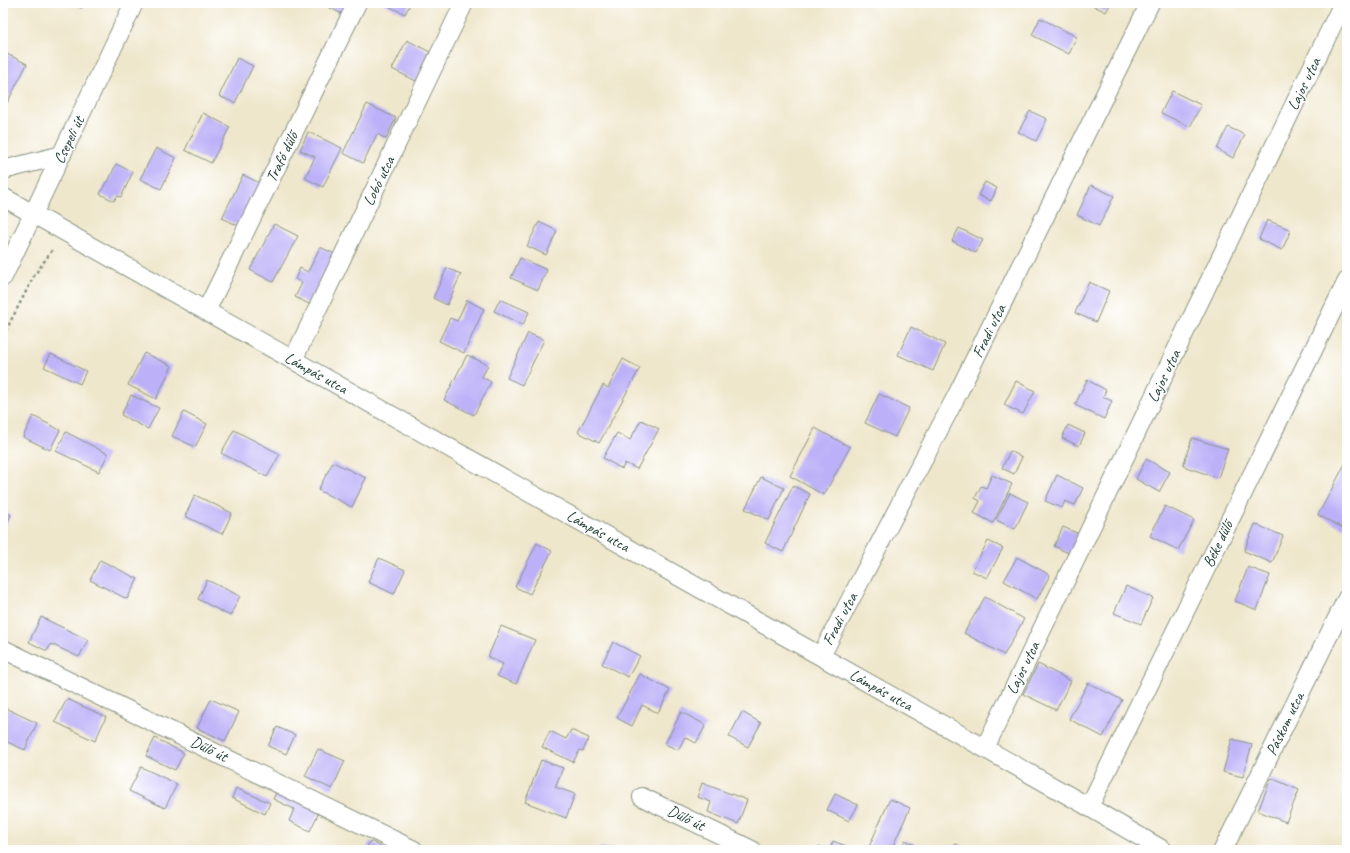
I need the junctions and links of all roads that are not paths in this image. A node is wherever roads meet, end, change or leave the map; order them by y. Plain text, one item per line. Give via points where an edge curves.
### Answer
1 (134, 3) edge
2 (357, 3) edge
3 (464, 3) edge
4 (1150, 3) edge
5 (1342, 3) edge
6 (62, 155) junction
7 (3, 170) edge
8 (3, 197) edge
9 (33, 214) junction
10 (3, 277) edge
11 (1347, 280) edge
12 (206, 311) junction
13 (293, 360) junction
14 (1347, 598) edge
15 (3, 649) edge
16 (821, 656) junction
17 (985, 748) junction
18 (642, 797) dead end
19 (1089, 807) junction
20 (414, 850) edge
21 (752, 850) edge
22 (1163, 850) edge
23 (1223, 850) edge

1 - 6 street, Csepeli út
2 - 12 street, Trafó dűlő
3 - 13 street, Lobó utca
4 - 16 street, Fradi utca via 959,391
5 - 17 street, Lajos utca
6 - 7 street
6 - 9 street, Csepeli út
8 - 9 street, Lámpás utca
9 - 10 street, Csepeli út
9 - 12 street, Lámpás utca
11 - 19 street, Béke dűlő
12 - 13 street, Lámpás utca
13 - 16 street, Lámpás utca
14 - 23 street, Páskom utca
15 - 20 street, Dűlő út
16 - 17 street, Lámpás utca
17 - 19 street, Lámpás utca
18 - 21 street, Dűlő út
19 - 22 street, Lámpás utca

